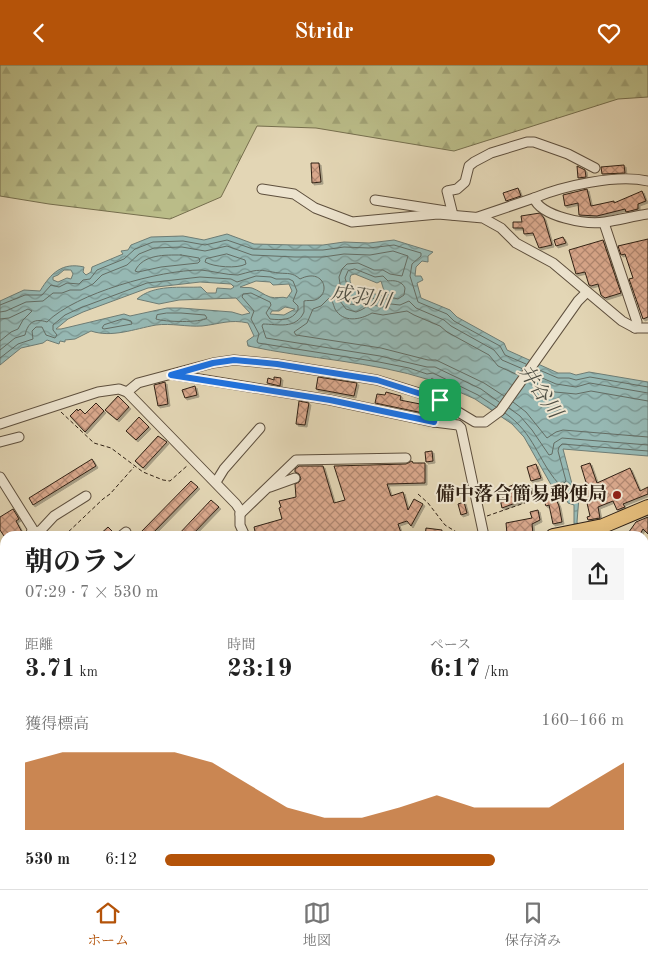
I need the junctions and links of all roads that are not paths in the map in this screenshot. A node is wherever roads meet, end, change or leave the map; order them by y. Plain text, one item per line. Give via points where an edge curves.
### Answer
1 (595, 168) dead end
2 (648, 181) edge
3 (262, 189) dead end
4 (534, 198) junction
5 (375, 200) dead end
6 (648, 213) edge
7 (453, 215) junction
8 (478, 217) junction
9 (604, 223) junction
10 (585, 294) junction
11 (634, 328) junction
12 (648, 328) edge
13 (171, 375) junction
14 (127, 392) junction
15 (440, 400) junction
16 (434, 422) junction
17 (0, 425) edge
18 (260, 428) dead end
19 (19, 437) dead end
20 (0, 442) edge
21 (406, 458) dead end
22 (0, 477) edge
23 (295, 478) dead end
24 (216, 482) junction
25 (267, 488) junction
26 (86, 496) dead end
27 (648, 507) edge
28 (240, 514) junction
29 (32, 531) edge
30 (40, 531) edge
31 (243, 531) edge
32 (483, 531) edge
33 (584, 531) edge

1 - 7 street via 534,142 500,150 474,162 469,166 465,182 457,189 447,191
2 - 4 street via 586,183
3 - 7 street via 294,194 315,208 352,222
4 - 8 street
4 - 9 street via 545,212 571,220
5 - 7 street via 441,209
6 - 9 street
7 - 8 street
8 - 10 street via 501,227 516,243 567,273
9 - 11 street via 637,322
10 - 11 street
10 - 15 street via 500,411 490,420 475,422
11 - 12 street
13 - 14 street via 138,383
13 - 15 street via 234,360 347,374
13 - 16 street via 330,400
14 - 17 street via 118,389 98,392
14 - 24 street
15 - 16 street
16 - 32 street via 461,428
18 - 24 street
19 - 20 street
21 - 25 street via 296,460
22 - 29 street
23 - 25 street
24 - 28 street via 236,504
25 - 28 street
26 - 30 street via 54,516
27 - 33 highway
28 - 31 street

